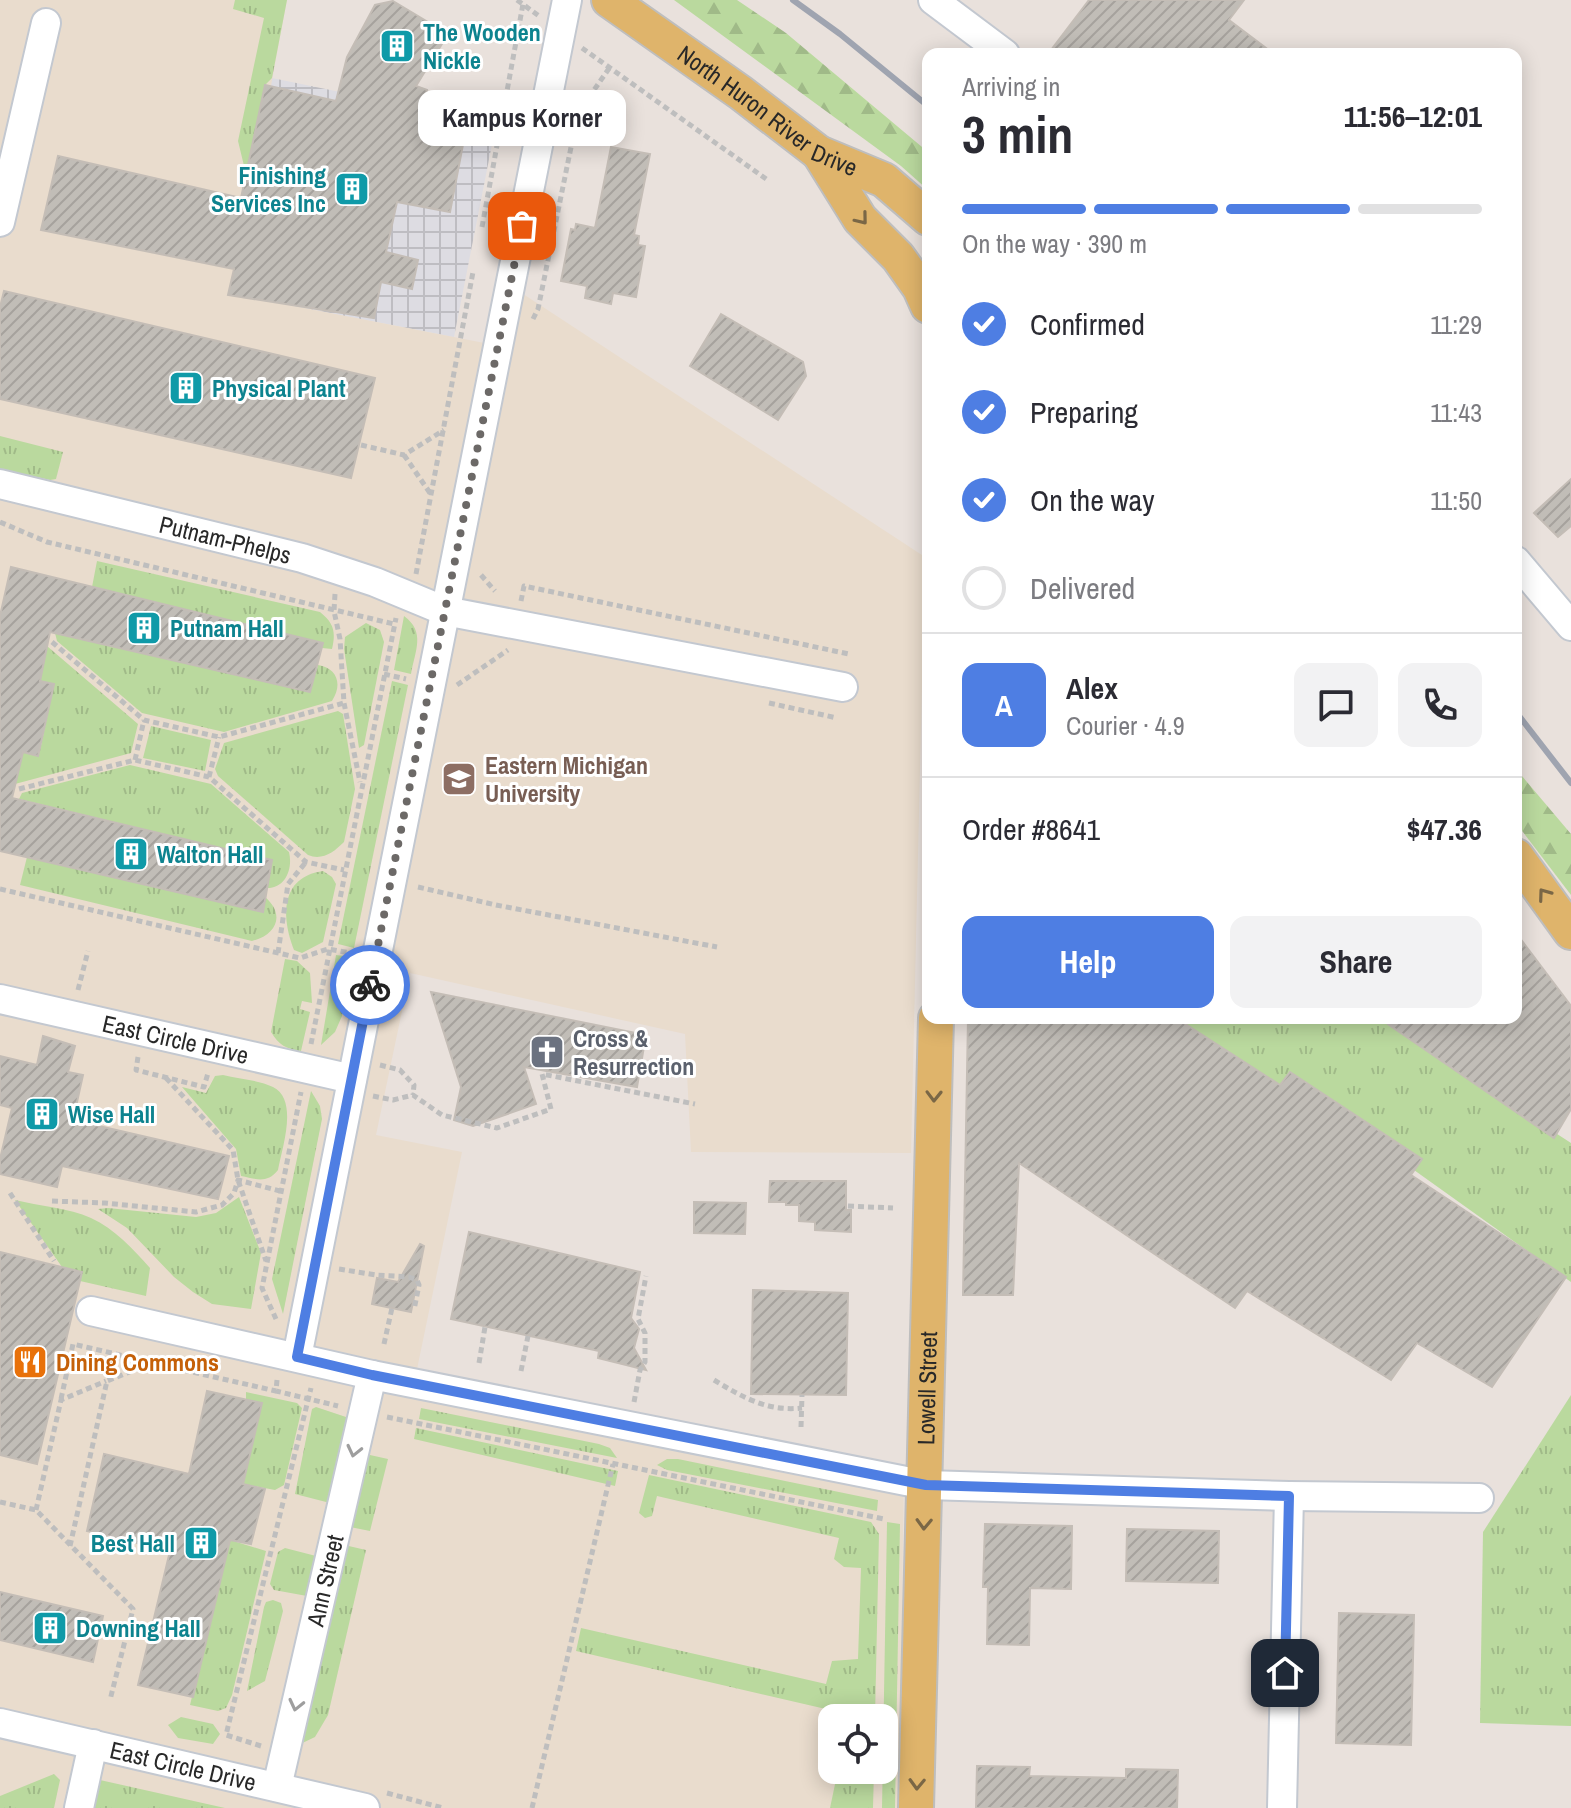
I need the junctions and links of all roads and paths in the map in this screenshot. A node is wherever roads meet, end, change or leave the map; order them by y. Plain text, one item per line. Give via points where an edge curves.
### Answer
1 (567, 0) edge
2 (609, 0) edge
3 (933, 0) edge
4 (523, 4) dead end
5 (46, 23) dead end
6 (561, 32) junction
7 (997, 48) edge
8 (819, 153) junction
9 (769, 181) dead end
10 (922, 213) edge
11 (0, 222) edge
12 (482, 227) dead end
13 (473, 272) dead end
14 (922, 292) edge
15 (445, 430) junction
16 (361, 445) dead end
17 (404, 455) junction
18 (0, 484) edge
19 (432, 496) junction
20 (0, 522) edge
21 (420, 553) junction
22 (432, 556) dead end
23 (475, 567) dead end
24 (1522, 568) edge
25 (415, 579) dead end
26 (335, 585) dead end
27 (400, 610) dead end
28 (334, 611) junction
29 (445, 611) junction
30 (394, 624) junction
31 (1571, 626) edge
32 (52, 642) dead end
33 (511, 651) dead end
34 (849, 654) dead end
35 (384, 674) junction
36 (407, 679) dead end
37 (843, 687) dead end
38 (450, 690) dead end
39 (765, 702) dead end
40 (344, 703) junction
41 (837, 718) dead end
42 (144, 720) junction
43 (219, 737) junction
44 (135, 760) junction
45 (209, 777) junction
46 (361, 786) junction
47 (19, 789) dead end
48 (306, 862) junction
49 (1522, 864) edge
50 (344, 870) junction
51 (413, 886) dead end
52 (0, 889) edge
53 (1571, 932) edge
54 (717, 947) dead end
55 (328, 949) junction
56 (278, 953) junction
57 (352, 953) dead end
58 (0, 999) edge
59 (936, 1024) edge
60 (309, 1051) dead end
61 (379, 1065) dead end
62 (166, 1077) dead end
63 (303, 1081) dead end
64 (362, 1087) junction
65 (413, 1095) junction
66 (695, 1104) dead end
67 (238, 1180) junction
68 (280, 1191) junction
69 (10, 1193) dead end
70 (52, 1201) dead end
71 (848, 1206) dead end
72 (893, 1208) dead end
73 (54, 1261) dead end
74 (267, 1262) junction
75 (338, 1269) dead end
76 (646, 1276) dead end
77 (392, 1308) dead end
78 (414, 1310) dead end
79 (91, 1311) dead end
80 (485, 1327) dead end
81 (528, 1336) dead end
82 (384, 1344) dead end
83 (287, 1355) junction
84 (152, 1363) junction
85 (479, 1363) dead end
86 (521, 1371) dead end
87 (372, 1375) junction
88 (714, 1380) dead end
89 (107, 1381) junction
90 (276, 1391) junction
91 (802, 1395) dead end
92 (309, 1399) junction
93 (61, 1400) junction
94 (802, 1408) junction
95 (363, 1412) junction
96 (630, 1427) junction
97 (801, 1427) dead end
98 (613, 1464) junction
99 (926, 1485) junction
100 (1289, 1496) junction
101 (1479, 1498) dead end
102 (0, 1502) edge
103 (36, 1510) junction
104 (884, 1519) dead end
105 (70, 1546) junction
106 (110, 1700) dead end
107 (0, 1723) edge
108 (93, 1744) junction
109 (285, 1754) junction
110 (277, 1787) junction
111 (79, 1808) edge
112 (365, 1808) edge
113 (532, 1808) edge
114 (916, 1808) edge
115 (1282, 1808) edge

1 - 6 street
2 - 8 main road, North Huron River Drive
3 - 7 street
4 - 12 path
5 - 11 street
6 - 9 path
6 - 29 street
8 - 10 main road, North Huron River Drive via 884,180
8 -> 14 main road via 860,219 898,257
13 - 15 path
15 - 17 path
15 - 19 path
16 - 17 path
17 - 19 path
18 - 29 street, Putnam-Phelps via 302,558
19 - 21 path
20 - 28 path via 47,542
21 - 22 path
21 - 25 path
23 - 34 path via 492,590 521,603 524,586
24 - 31 street
26 - 28 path
27 - 30 path
28 - 30 path
28 - 40 path
29 - 37 street, Putnam-Phelps
29 - 64 street
30 - 35 path
32 - 42 path
33 - 38 path
35 - 36 path
35 - 46 path
39 - 41 path
40 - 43 path
40 - 46 path
42 - 43 path
42 - 44 path
43 - 45 path
44 - 45 path
44 - 47 path
45 - 48 path
46 - 50 path
48 - 50 path
48 - 56 path via 288,884
53 -> 49 main road
50 - 55 path
51 - 54 path
52 - 56 path
55 - 56 path via 300,958
55 - 57 path
55 - 60 path
58 - 64 street, East Circle Drive
59 -> 99 main road, Lowell Street
61 - 65 path via 400,1070 414,1085
62 - 67 path via 233,1150
63 - 68 path
64 - 65 path via 393,1100
64 - 83 street
65 - 66 path via 442,1115 497,1128 551,1109 542,1074
67 - 68 path
67 - 70 path via 222,1205 196,1212
67 - 74 path
68 - 74 path
69 - 73 path
71 - 72 path
74 - 83 path via 262,1288
75 - 78 path via 417,1280
76 - 96 path via 638,1319 645,1333 645,1362
77 - 82 path
79 - 83 street
80 - 85 path
81 - 86 path
83 - 87 street
83 - 90 path
84 - 89 path
84 - 90 path
84 - 93 path via 73,1344
87 - 95 street, Ann Street
87 - 96 street
88 - 94 path via 749,1401
89 - 93 path
89 - 105 path
90 - 92 path
91 - 94 path
92 - 95 path
92 - 109 path via 226,1735
93 - 103 path
94 - 97 path
95 - 98 path
95 -> 109 street, Ann Street
96 - 99 street
98 - 104 path
98 - 113 path
99 - 100 street
99 -> 114 main road, Lowell Street
100 - 101 street
100 - 115 street
102 - 103 path
103 - 105 path
105 - 106 path via 133,1609
107 - 108 street, East Circle Drive
108 - 110 street, East Circle Drive
108 - 111 street
109 - 110 street, Ann Street
110 - 112 street, East Circle Drive

